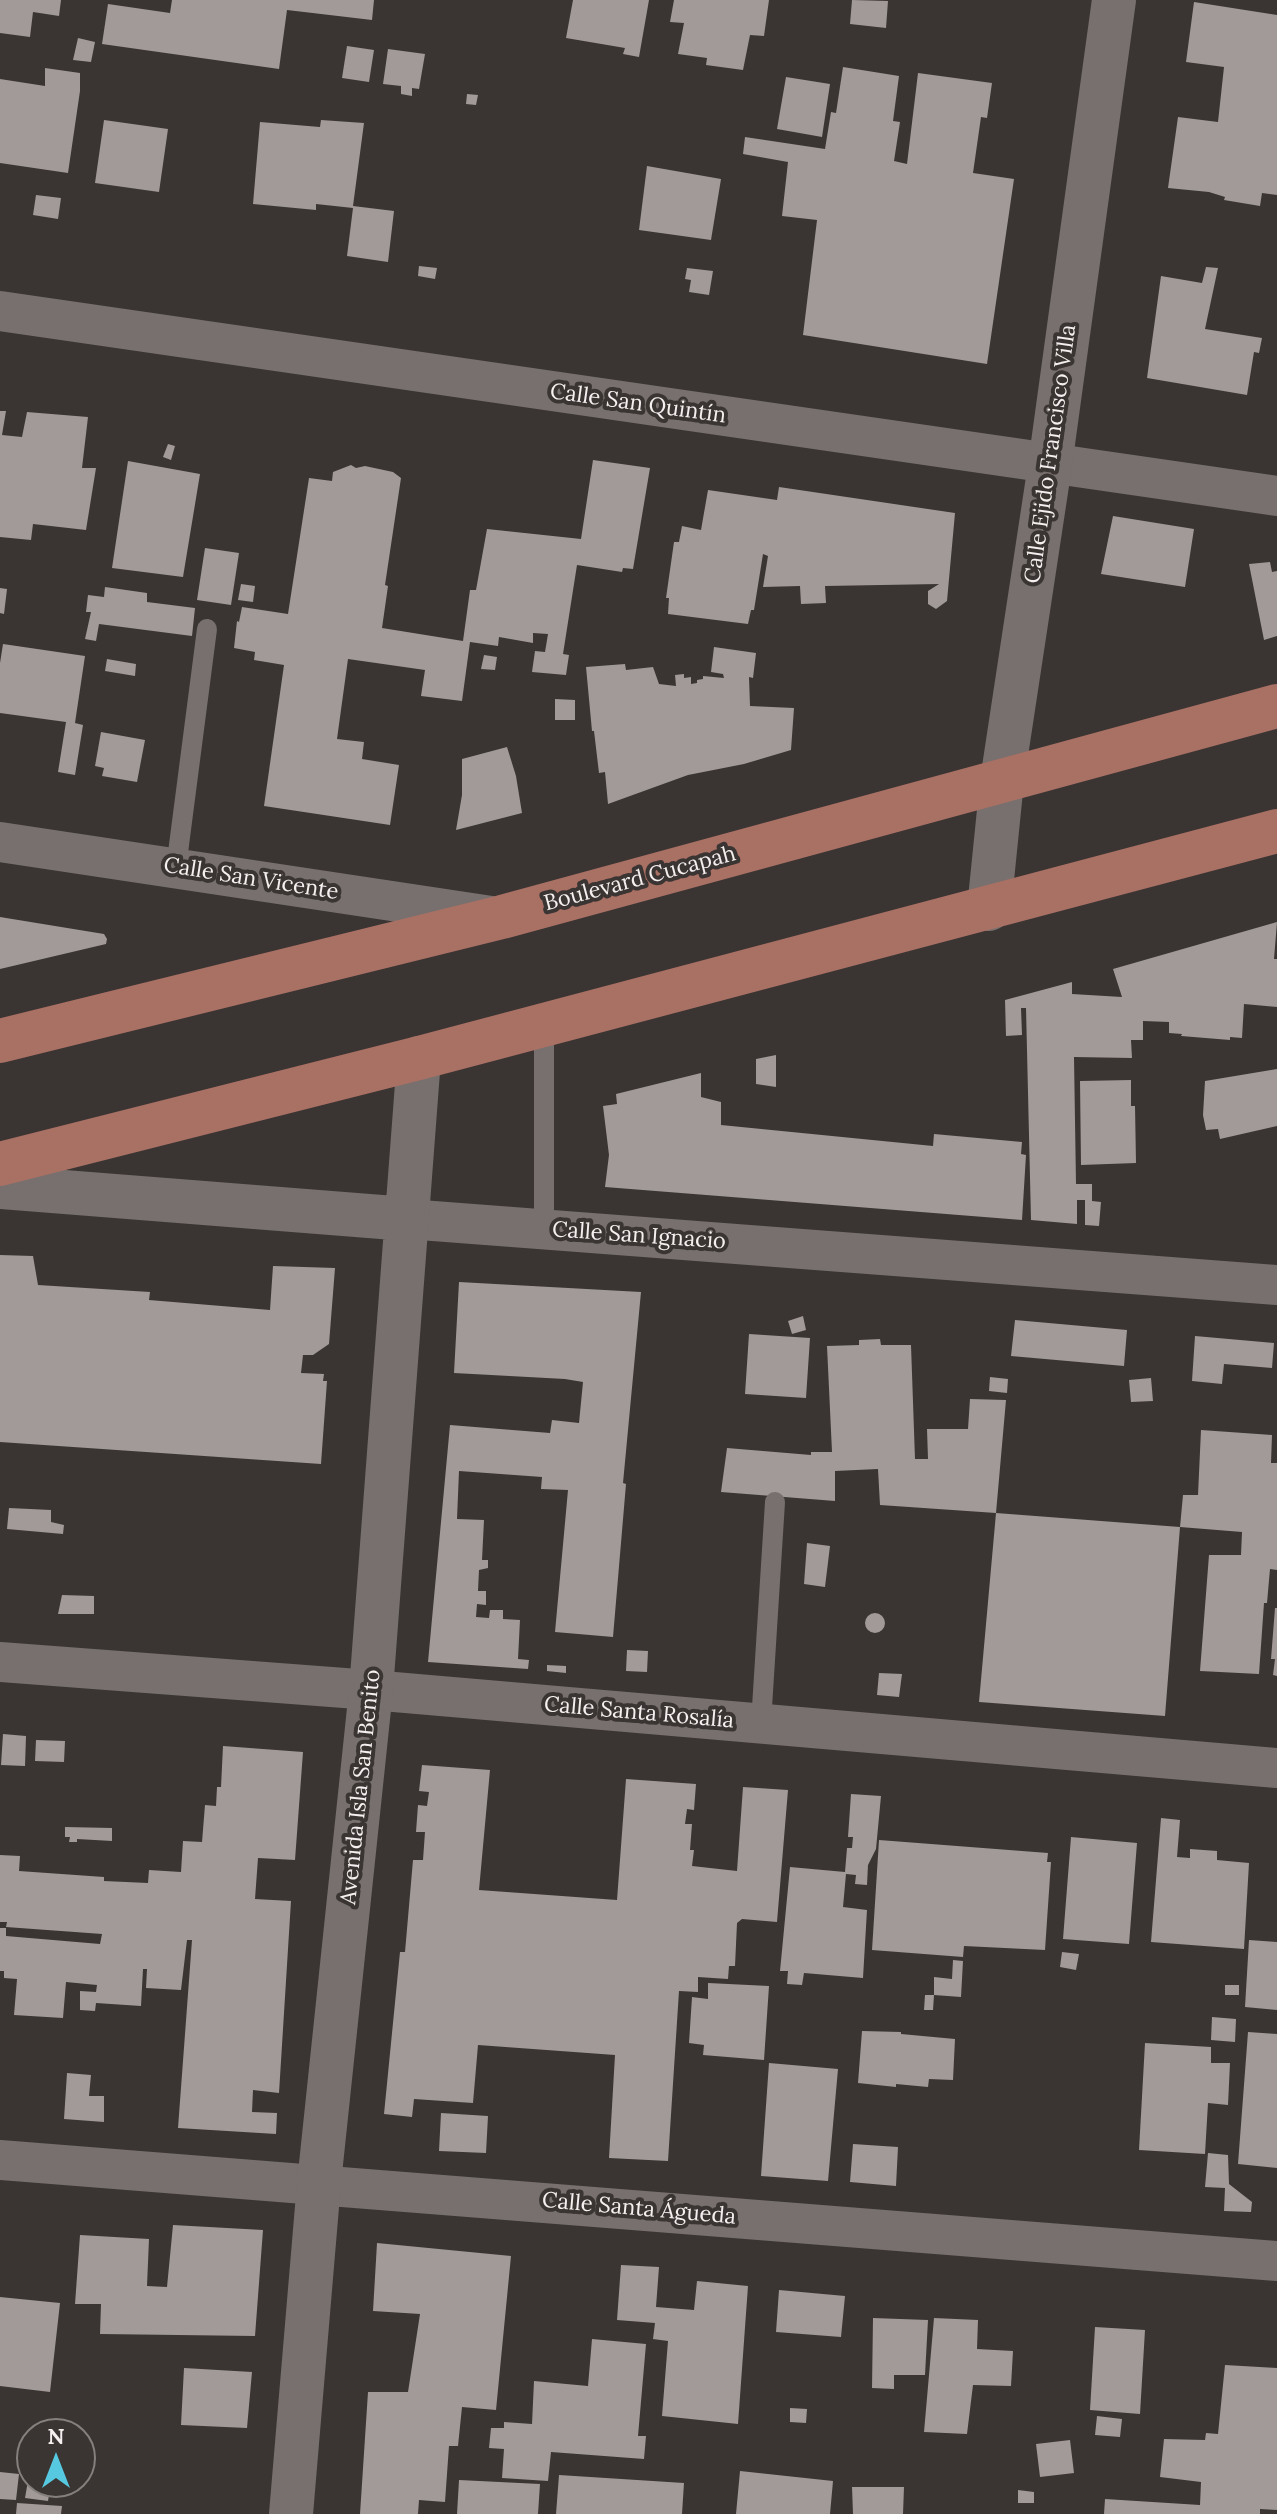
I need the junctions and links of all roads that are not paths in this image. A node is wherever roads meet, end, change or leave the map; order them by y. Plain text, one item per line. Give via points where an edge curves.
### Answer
1 (1114, 0) edge
2 (0, 311) edge
3 (1050, 465) junction
4 (1277, 496) edge
5 (207, 629) dead end
6 (1277, 706) edge
7 (1002, 781) junction
8 (1277, 831) edge
9 (0, 842) edge
10 (176, 868) junction
11 (989, 909) junction
12 (502, 917) junction
13 (544, 1026) junction
14 (0, 1041) edge
15 (419, 1058) junction
16 (0, 1164) edge
17 (0, 1187) edge
18 (407, 1219) junction
19 (544, 1229) junction
20 (1277, 1285) edge
21 (775, 1502) dead end
22 (0, 1662) edge
23 (371, 1690) junction
24 (761, 1723) junction
25 (1277, 1768) edge
26 (0, 2160) edge
27 (319, 2183) junction
28 (1277, 2261) edge
29 (291, 2514) edge

1 - 3 main road, Calle Ejido Francisco Villa
2 - 3 street, Calle San Quintín
3 - 4 street, Calle San Quintín
3 - 7 main road, Calle Ejido Francisco Villa
5 - 10 lane
6 - 7 main road, Boulevard Cucapah
7 - 11 main road, Calle Ejido Francisco Villa
7 - 12 main road, Boulevard Cucapah
8 - 11 main road
9 - 10 street, Calle San Vicente
10 - 12 street, Calle San Vicente
11 - 13 main road
12 - 14 main road, Boulevard Cucapah
13 - 15 main road
13 - 19 lane
15 - 16 main road
15 - 18 main road, Avenida Isla San Benito
17 - 18 main road, Calle San Ignacio
18 - 19 street, Calle San Ignacio
18 - 23 main road, Avenida Isla San Benito
19 - 20 street, Calle San Ignacio
21 - 24 lane
22 - 23 street, Calle Santa Rosalía
23 - 24 street, Calle Santa Rosalía
23 - 27 main road, Avenida Isla San Benito
24 - 25 street, Calle Santa Rosalía
26 - 27 street, Calle Santa Águeda
27 - 28 street, Calle Santa Águeda
27 - 29 main road, Avenida Isla San Benito

